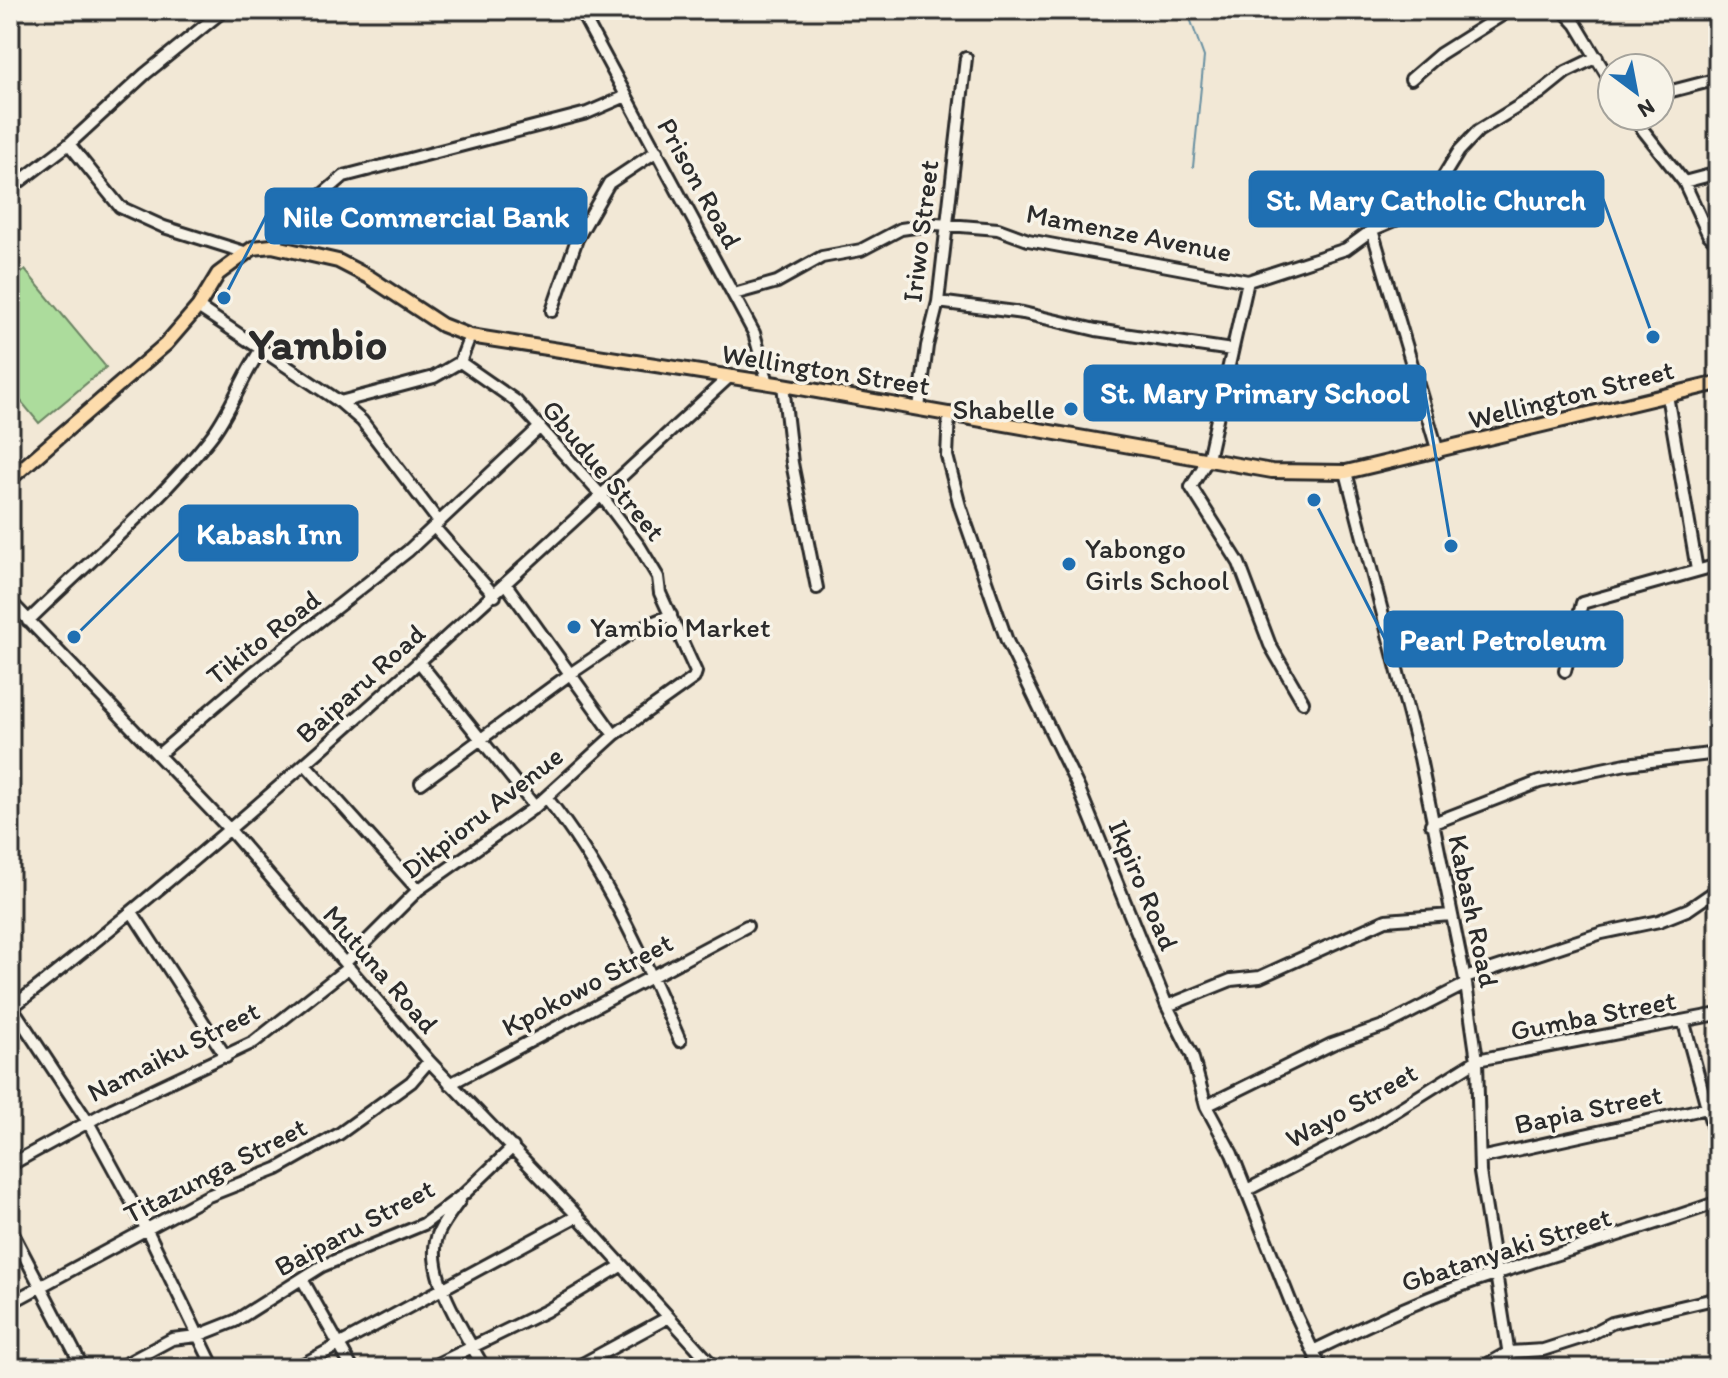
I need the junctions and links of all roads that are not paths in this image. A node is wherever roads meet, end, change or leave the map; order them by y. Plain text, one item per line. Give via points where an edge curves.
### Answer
1 (224, 10) edge
2 (580, 10) edge
3 (1510, 10) edge
4 (1563, 10) edge
5 (1596, 56) edge
6 (1596, 57) edge
7 (966, 58) dead end
8 (1411, 79) dead end
9 (1718, 79) edge
10 (1676, 90) edge
11 (624, 97) junction
12 (1645, 132) edge
13 (69, 144) junction
14 (657, 151) junction
15 (1718, 173) edge
16 (1684, 182) junction
17 (10, 189) edge
18 (948, 225) junction
19 (1372, 230) junction
20 (1718, 244) edge
21 (272, 246) junction
22 (244, 252) junction
23 (1248, 281) junction
24 (734, 294) junction
25 (938, 302) junction
26 (198, 307) junction
27 (552, 311) dead end
28 (470, 336) junction
29 (262, 348) junction
30 (1232, 350) junction
31 (460, 362) junction
32 (728, 378) junction
33 (768, 383) junction
34 (1718, 384) edge
35 (783, 385) junction
36 (1667, 395) junction
37 (340, 402) junction
38 (919, 408) junction
39 (949, 413) junction
40 (540, 427) junction
41 (1438, 452) junction
42 (1208, 459) junction
43 (1346, 472) junction
44 (10, 479) edge
45 (601, 495) junction
46 (437, 524) junction
47 (1718, 565) edge
48 (1697, 570) junction
49 (507, 586) junction
50 (817, 588) dead end
51 (495, 596) junction
52 (10, 601) edge
53 (671, 615) junction
54 (28, 621) junction
55 (419, 662) junction
56 (1565, 671) dead end
57 (570, 674) junction
58 (694, 678) joint
59 (1303, 702) dead end
60 (614, 735) junction
61 (479, 738) junction
62 (1718, 753) edge
63 (158, 755) junction
64 (305, 764) junction
65 (421, 783) dead end
66 (546, 797) junction
67 (535, 807) junction
68 (1431, 824) junction
69 (230, 830) junction
70 (1718, 889) edge
71 (418, 890) junction
72 (132, 912) junction
73 (1451, 915) junction
74 (747, 926) dead end
75 (347, 965) junction
76 (652, 976) junction
77 (1465, 981) junction
78 (11, 1006) edge
79 (1167, 1006) junction
80 (1718, 1014) edge
81 (1684, 1023) junction
82 (680, 1041) dead end
83 (226, 1057) junction
84 (1477, 1060) junction
85 (429, 1061) junction
86 (450, 1084) junction
87 (1206, 1106) junction
88 (1707, 1108) junction
89 (88, 1122) junction
90 (513, 1147) junction
91 (1718, 1147) edge
92 (1480, 1158) junction
93 (10, 1165) edge
94 (1247, 1190) junction
95 (464, 1194) junction
96 (1718, 1202) edge
97 (577, 1216) junction
98 (10, 1228) edge
99 (147, 1230) junction
100 (621, 1266) junction
101 (1496, 1273) junction
102 (302, 1279) junction
103 (40, 1287) junction
104 (441, 1288) junction
105 (1718, 1298) edge
106 (10, 1303) edge
107 (667, 1318) junction
108 (197, 1336) junction
109 (340, 1345) junction
110 (471, 1345) junction
111 (1313, 1351) junction
112 (1509, 1352) junction
113 (712, 1365) edge
114 (83, 1368) edge
115 (118, 1368) edge
116 (214, 1368) edge
117 (296, 1368) edge
118 (352, 1368) edge
119 (429, 1368) edge
120 (484, 1368) edge
121 (575, 1368) edge
122 (699, 1368) edge
123 (1321, 1368) edge
124 (1481, 1368) edge
125 (1511, 1368) edge

1 - 13 street
2 - 11 street, Prison Road
3 - 8 street
4 - 5 street
6 - 19 street, Mamenze Avenue via 1478,131 1459,151 1424,208
7 - 18 street, Iriwo Street
9 - 10 street
11 - 14 street, Prison Road
11 - 21 street via 587,113 344,176 297,216
12 - 16 street
13 - 17 street
13 - 22 street via 120,207
14 - 24 street, Prison Road
14 - 27 street via 609,183 577,239
15 - 16 street
16 - 20 street
18 - 23 street, Mamenze Avenue via 998,229 1028,240
18 - 24 street, Mamenze Avenue via 901,229 861,250 822,257 777,282
18 - 25 street, Iriwo Street
19 - 23 street, Mamenze Avenue via 1346,249
19 - 41 street
21 - 22 main road
21 - 28 main road, Wellington Street via 338,261 442,325
22 - 26 main road via 218,274
23 - 30 street
24 - 33 street, Prison Road via 754,333
25 - 30 street
25 - 38 street, Iriwo Street
26 - 29 street
26 - 44 main road via 166,344
28 - 31 street
28 - 32 main road, Wellington Street
29 - 37 street
29 - 54 street via 201,449
30 - 42 street
31 - 37 street via 434,377
31 - 40 street, Gbudue Street via 516,401
32 - 33 main road, Wellington Street
32 - 45 street, Baiparu Road
33 - 35 main road, Wellington Street
34 - 36 main road, Wellington Street
35 - 38 main road, Wellington Street
35 - 50 street via 792,463
36 - 41 main road, Wellington Street
36 - 48 street
37 - 46 street via 362,421
38 - 39 main road, Wellington Street
39 - 42 main road, Wellington Street
39 - 79 street, Ikpiro Road via 947,456 1007,641 1079,789
40 - 45 street, Gbudue Street
40 - 46 street, Tikito Road
41 - 43 main road, Wellington Street
42 - 43 main road, Wellington Street via 1272,471
42 - 59 street via 1191,487 1239,563 1270,645
43 - 68 street, Kabash Road via 1420,758
45 - 49 street, Baiparu Road
45 - 53 street, Gbudue Street via 658,577
46 - 51 street
46 - 63 street, Tikito Road
47 - 48 street
48 - 56 street via 1582,603
49 - 51 street, Baiparu Road
49 - 57 street
51 - 55 street, Baiparu Road
52 - 54 street, Mutuna Road
53 - 57 street via 635,630
53 - 58 street, Gbudue Street
54 - 63 street, Mutuna Road
55 - 61 street
55 - 64 street, Baiparu Road
57 - 60 street
57 - 61 street
58 - 60 street, Dikpioru Avenue
60 - 66 street, Dikpioru Avenue
61 - 65 street
61 - 67 street
62 - 68 street via 1539,782
63 - 69 street, Mutuna Road
64 - 69 street, Baiparu Road
64 - 71 street
66 - 67 street, Dikpioru Avenue
66 - 76 street via 596,870
67 - 71 street, Dikpioru Avenue
68 - 73 street, Kabash Road
69 - 72 street, Baiparu Road
69 - 75 street, Mutuna Road
70 - 77 street via 1659,921 1602,933
71 - 75 street, Dikpioru Avenue
72 - 78 street, Baiparu Road
72 - 83 street
73 - 77 street, Kabash Road
73 - 79 street via 1386,920 1260,977 1231,980
74 - 76 street, Kpokowo Street
75 - 83 street, Namaiku Street via 254,1042
75 - 85 street, Mutuna Road
76 - 82 street
76 - 86 street, Kpokowo Street
77 - 84 street, Kabash Road
77 - 87 street via 1386,1025 1332,1044
78 - 89 street
79 - 87 street, Ikpiro Road via 1192,1055
80 - 81 street, Gumba Street
81 - 84 street, Gumba Street
81 - 88 street
83 - 89 street, Namaiku Street
84 - 92 street, Kabash Road
84 - 94 street, Wayo Street via 1375,1124
85 - 86 street, Mutuna Road
85 - 99 street, Titazunga Street via 411,1082 339,1134
86 - 90 street, Mutuna Road
87 - 94 street, Ikpiro Road
88 - 91 street
88 - 92 street, Bapia Street
89 - 93 street, Namaiku Street
89 - 99 street
90 - 95 street, Baiparu Street
90 - 97 street, Mutuna Road
92 - 101 street, Kabash Road
94 - 111 street, Ikpiro Road
95 - 102 street, Baiparu Street via 424,1224
95 - 104 street via 438,1234
96 - 101 street, Gbatanyaki Street
97 - 100 street, Mutuna Road
97 - 104 street
98 - 103 street
99 - 103 street, Titazunga Street
99 - 108 street
100 - 107 street, Mutuna Road
100 - 110 street via 546,1311
101 - 111 street, Gbatanyaki Street via 1391,1313
101 - 112 street, Kabash Road
102 - 108 street, Baiparu Street via 235,1321
102 - 109 street
103 - 106 street, Titazunga Street
103 - 114 street
104 - 109 street
104 - 110 street
105 - 112 street via 1612,1323 1543,1350
107 - 113 street, Mutuna Road
107 - 121 street
108 - 115 street, Baiparu Street via 172,1339
108 - 116 street
109 - 117 street
109 - 118 street
110 - 119 street
110 - 120 street
111 - 123 street, Ikpiro Road
112 - 124 street
112 - 125 street, Kabash Road
113 - 122 street

